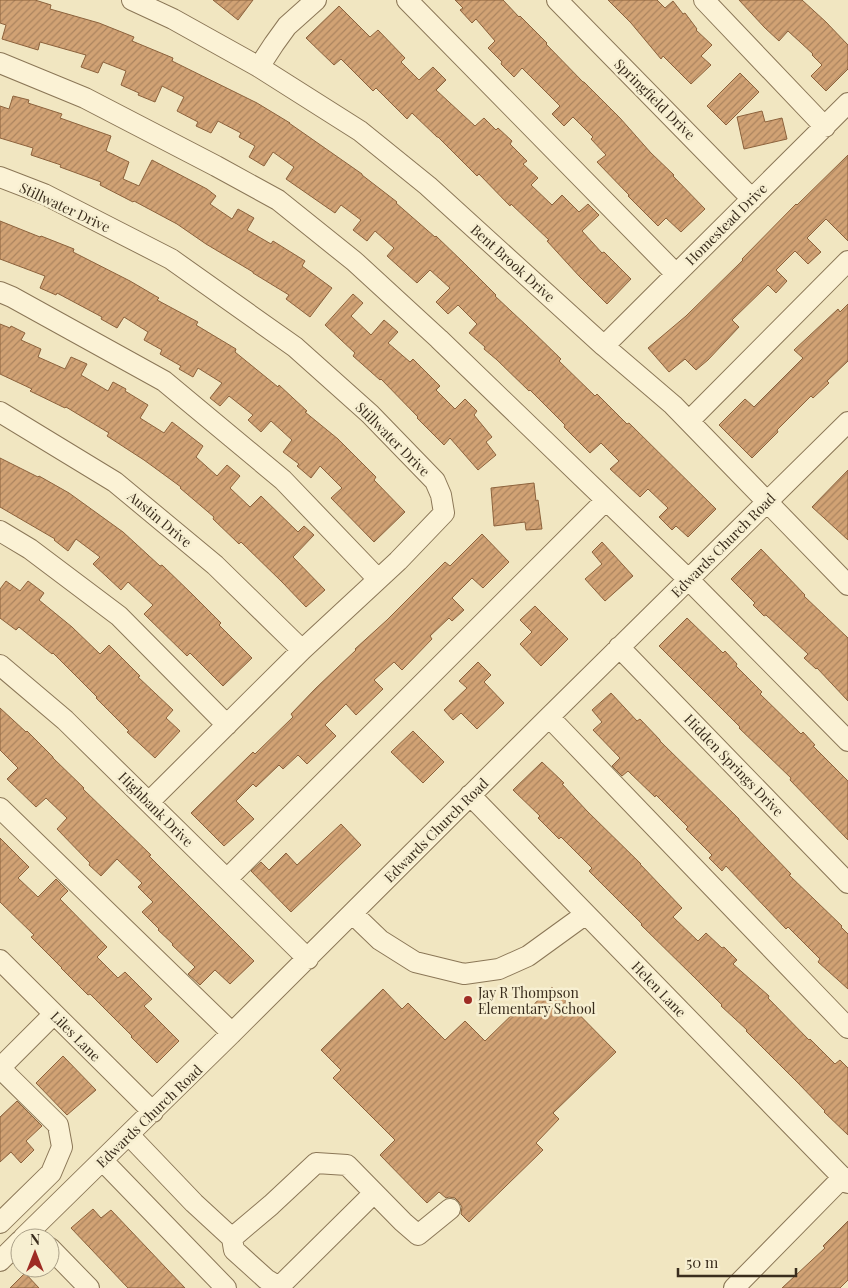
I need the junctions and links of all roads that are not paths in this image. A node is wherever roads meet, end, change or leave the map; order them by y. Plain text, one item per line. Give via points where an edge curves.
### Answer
1 (132, 0) edge
2 (316, 0) edge
3 (407, 0) edge
4 (557, 0) edge
5 (704, 0) edge
6 (158, 6) edge
7 (0, 63) edge
8 (259, 67) junction
9 (848, 103) edge
10 (825, 126) junction
11 (0, 177) edge
12 (752, 199) junction
13 (848, 261) edge
14 (676, 274) junction
15 (0, 292) edge
16 (604, 346) junction
17 (0, 412) edge
18 (689, 421) junction
19 (844, 433) edge
20 (606, 500) junction
21 (767, 501) junction
22 (0, 531) edge
23 (378, 579) junction
24 (688, 580) junction
25 (848, 585) edge
26 (619, 647) junction
27 (302, 650) junction
28 (0, 665) edge
29 (549, 717) junction
30 (226, 725) junction
31 (848, 741) edge
32 (470, 795) junction
33 (149, 802) junction
34 (0, 808) edge
35 (227, 879) junction
36 (848, 883) edge
37 (353, 914) junction
38 (586, 914) junction
39 (308, 959) junction
40 (0, 960) edge
41 (54, 1014) junction
42 (848, 1028) edge
43 (232, 1033) junction
44 (0, 1068) edge
45 (153, 1112) junction
46 (129, 1135) junction
47 (103, 1160) junction
48 (845, 1180) edge
49 (374, 1192) junction
50 (450, 1209) dead end
51 (0, 1223) edge
52 (38, 1228) edge
53 (232, 1238) junction
54 (10, 1253) edge
55 (60, 1258) edge
56 (0, 1261) edge
57 (89, 1288) edge
58 (226, 1288) edge
59 (734, 1288) edge

1 - 6 street, Bent Brook Drive
2 - 8 street via 288,26
3 - 14 street
4 - 12 street, Springfield Drive
5 - 10 street
6 - 8 street, Bent Brook Drive via 173,19
7 - 20 street via 85,98 278,200 439,338
8 - 16 street, Bent Brook Drive via 360,131 435,193
9 - 10 street, Homestead Drive
10 - 12 street, Homestead Drive
11 - 23 street, Stillwater Drive via 44,194 171,259 295,347 370,414 434,481 441,495 444,513
12 - 14 street, Homestead Drive
13 - 18 street
14 - 16 street, Homestead Drive
15 - 23 street via 164,381 283,480
16 - 18 street, Bent Brook Drive
17 - 27 street, Austin Drive via 115,482 215,565
18 - 21 street, Bent Brook Drive
19 - 21 street, Edwards Church Road
20 - 24 street
20 - 35 street
21 - 24 street, Edwards Church Road
21 - 25 street, Bent Brook Drive
22 - 30 street via 30,549 119,616
23 - 27 street, Stillwater Drive
24 - 26 street, Edwards Church Road
24 - 31 street
26 - 29 street, Edwards Church Road
26 - 36 street, Hidden Springs Drive
27 - 30 street, Stillwater Drive
28 - 33 street, Highbank Drive via 65,720
29 - 32 street, Edwards Church Road
29 - 42 street
30 - 33 street, Stillwater Drive
32 - 37 street, Edwards Church Road
32 - 38 street, Helen Lane
33 - 35 street, Highbank Drive
34 - 43 street
35 - 39 street, Highbank Drive
37 - 38 street via 380,940 415,962 464,974 499,969 528,956
37 - 39 street, Edwards Church Road
38 - 48 street, Helen Lane
39 - 43 street, Edwards Church Road
40 - 41 street, Liles Lane
41 - 44 street
41 - 45 street, Liles Lane
43 - 45 street, Edwards Church Road
44 - 51 street via 58,1125 62,1147 51,1173
45 - 46 street, Edwards Church Road
46 - 47 street, Edwards Church Road
46 - 53 street
47 - 52 street, Edwards Church Road
47 - 58 street
48 - 59 street
49 - 50 street via 418,1235
49 - 53 street via 347,1165 316,1163
49 - 53 street via 279,1287 234,1250
54 - 56 street, Edwards Church Road
55 - 57 street

